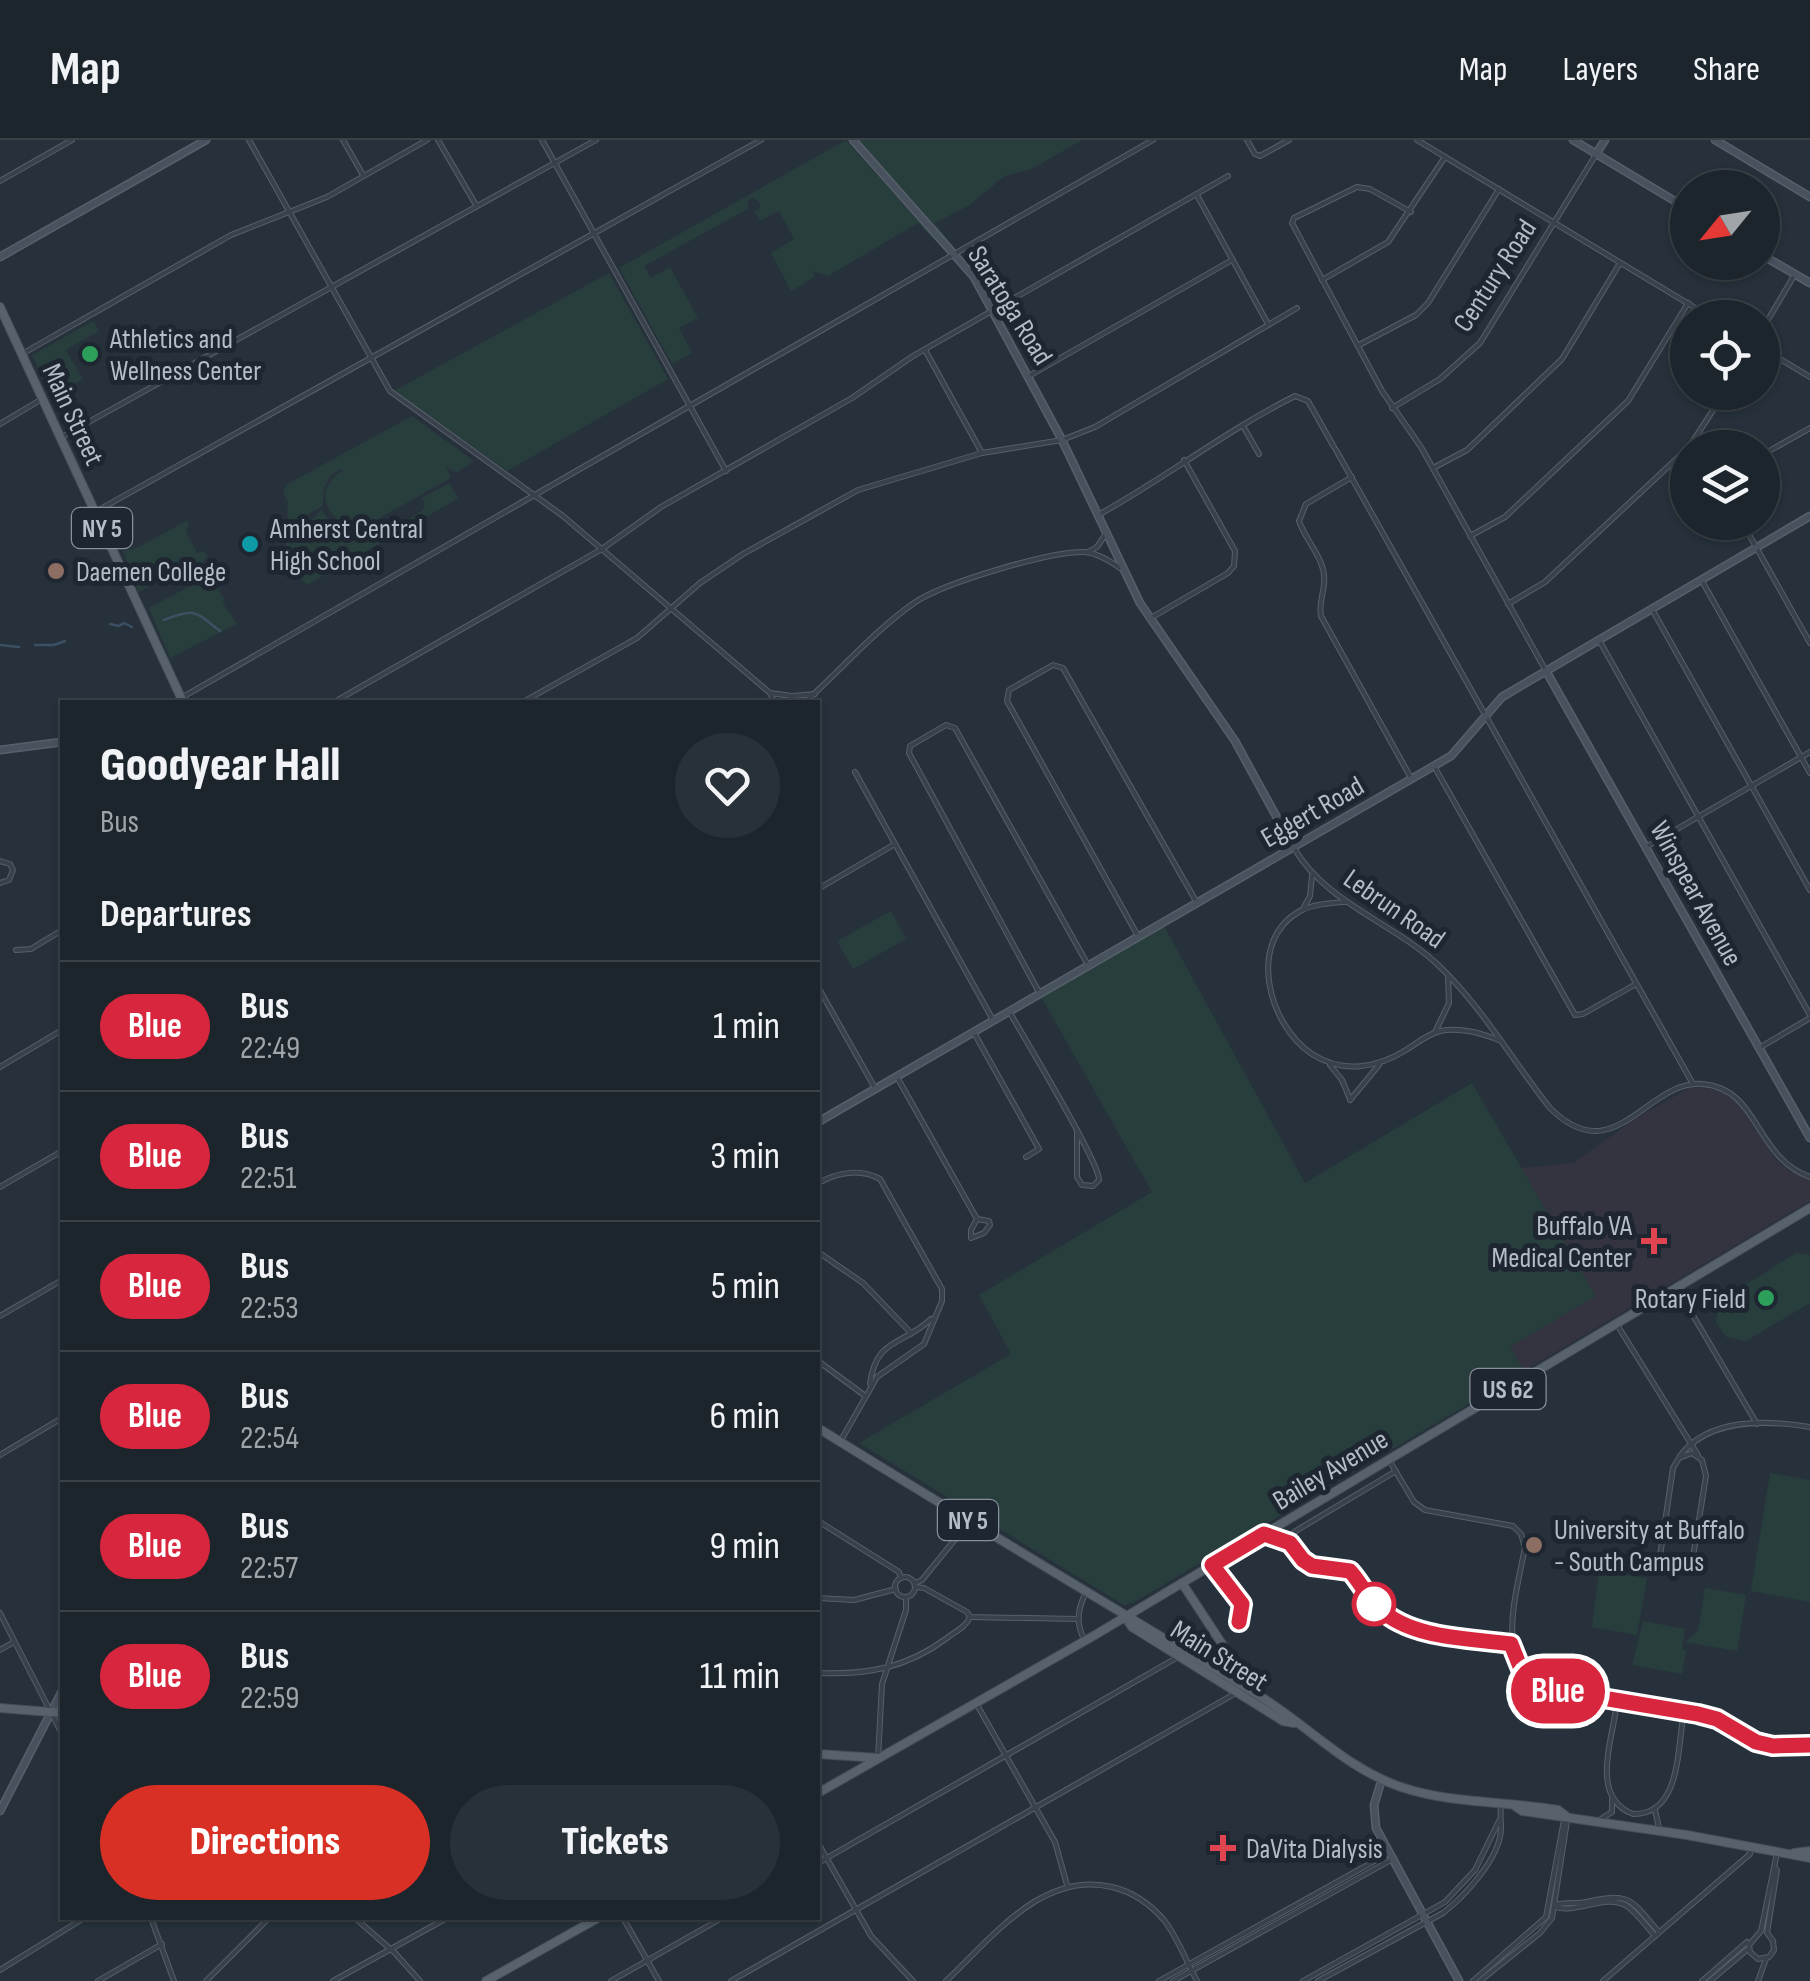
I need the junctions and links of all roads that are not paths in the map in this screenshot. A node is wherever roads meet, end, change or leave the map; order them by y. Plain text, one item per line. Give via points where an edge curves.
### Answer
1 (72, 140) edge
2 (206, 140) edge
3 (250, 140) edge
4 (343, 140) edge
5 (427, 140) edge
6 (438, 140) edge
7 (542, 140) edge
8 (596, 140) edge
9 (761, 140) edge
10 (854, 140) edge
11 (1153, 140) edge
12 (1246, 140) edge
13 (1289, 140) edge
14 (1417, 140) edge
15 (1572, 140) edge
16 (1605, 140) edge
17 (1715, 140) edge
18 (1596, 154) junction
19 (1444, 156) junction
20 (555, 162) junction
21 (363, 176) junction
22 (1228, 176) dead end
23 (0, 181) edge
24 (1498, 190) junction
25 (1197, 195) junction
26 (1810, 197) edge
27 (1670, 198) edge
28 (476, 206) junction
29 (288, 211) junction
30 (1411, 212) junction
31 (1554, 223) junction
32 (594, 232) junction
33 (954, 254) junction
34 (0, 257) edge
35 (1232, 260) junction
36 (1620, 263) junction
37 (1780, 265) edge
38 (1796, 274) junction
39 (1322, 280) junction
40 (1810, 283) edge
41 (331, 287) junction
42 (1683, 300) edge
43 (1780, 300) edge
44 (0, 307) edge
45 (1297, 308) dead end
46 (994, 310) junction
47 (1268, 324) junction
48 (1670, 332) edge
49 (1358, 346) junction
50 (925, 350) junction
51 (22, 354) junction
52 (370, 357) junction
53 (1780, 359) edge
54 (1029, 376) junction
55 (1810, 377) edge
56 (42, 399) junction
57 (690, 406) junction
58 (1392, 408) junction
59 (0, 424) edge
60 (1243, 426) junction
61 (1810, 428) edge
62 (60, 438) junction
63 (1062, 440) junction
64 (1780, 446) edge
65 (982, 454) junction
66 (1260, 454) dead end
67 (1184, 460) junction
68 (1670, 465) edge
69 (1433, 468) junction
70 (726, 471) junction
71 (1352, 478) junction
72 (534, 496) junction
73 (94, 512) junction
74 (1098, 515) junction
75 (1810, 516) edge
76 (1106, 534) junction
77 (1470, 536) junction
78 (1752, 540) edge
79 (1756, 548) junction
80 (602, 549) junction
81 (1088, 552) junction
82 (1120, 568) junction
83 (1702, 580) junction
84 (1508, 604) junction
85 (672, 608) junction
86 (1651, 609) junction
87 (1149, 619) junction
88 (1599, 640) junction
89 (1810, 642) edge
90 (1546, 671) junction
91 (770, 693) junction
92 (814, 694) junction
93 (182, 700) edge
94 (338, 700) edge
95 (527, 700) edge
96 (773, 700) edge
97 (807, 700) edge
98 (1486, 714) junction
99 (60, 742) edge
100 (0, 750) edge
101 (1810, 752) edge
102 (1801, 757) junction
103 (1434, 766) junction
104 (854, 772) dead end
105 (1810, 772) edge
106 (1412, 779) junction
107 (1752, 786) junction
108 (1698, 816) junction
109 (895, 844) junction
110 (1293, 847) junction
111 (1646, 847) junction
112 (0, 861) edge
113 (1311, 874) junction
114 (0, 883) edge
115 (820, 888) edge
116 (1810, 890) edge
117 (1345, 902) junction
118 (1197, 903) junction
119 (1303, 909) junction
120 (60, 931) edge
121 (1138, 936) junction
122 (16, 950) dead end
123 (1088, 965) junction
124 (1446, 973) junction
125 (1636, 984) junction
126 (820, 991) edge
127 (1040, 994) junction
128 (1009, 1010) junction
129 (1810, 1017) edge
130 (992, 1020) junction
131 (60, 1031) edge
132 (973, 1032) junction
133 (1432, 1034) junction
134 (1500, 1041) junction
135 (1759, 1048) junction
136 (1326, 1061) junction
137 (1382, 1063) junction
138 (0, 1066) edge
139 (897, 1075) junction
140 (1694, 1084) junction
141 (874, 1088) junction
142 (820, 1121) edge
143 (1078, 1132) junction
144 (1810, 1138) edge
145 (60, 1152) edge
146 (1026, 1157) dead end
147 (1810, 1177) edge
148 (820, 1182) edge
149 (0, 1187) edge
150 (1810, 1208) edge
151 (977, 1219) dead end
152 (820, 1253) edge
153 (60, 1281) edge
154 (1677, 1287) junction
155 (0, 1316) edge
156 (934, 1316) junction
157 (1616, 1323) junction
158 (912, 1332) junction
159 (820, 1362) edge
160 (870, 1386) junction
161 (864, 1395) junction
162 (60, 1419) edge
163 (1757, 1424) junction
164 (1810, 1427) edge
165 (820, 1429) edge
166 (840, 1442) junction
167 (1690, 1445) junction
168 (0, 1454) edge
169 (1700, 1456) junction
170 (1679, 1458) junction
171 (1389, 1460) junction
172 (1396, 1471) junction
173 (970, 1521) junction
174 (820, 1522) edge
175 (901, 1578) junction
176 (1182, 1583) junction
177 (915, 1585) junction
178 (896, 1589) junction
179 (1085, 1593) junction
180 (906, 1597) junction
181 (820, 1598) edge
182 (0, 1613) edge
183 (970, 1617) junction
184 (1126, 1617) junction
185 (1078, 1619) junction
186 (1085, 1641) junction
187 (14, 1642) junction
188 (1511, 1644) junction
189 (0, 1650) edge
190 (1183, 1654) junction
191 (885, 1670) junction
192 (820, 1672) edge
193 (1241, 1690) junction
194 (60, 1695) edge
195 (1258, 1695) junction
196 (1618, 1700) junction
197 (976, 1703) junction
198 (0, 1708) edge
199 (52, 1712) junction
200 (60, 1712) edge
201 (1684, 1712) junction
202 (1295, 1724) junction
203 (60, 1730) edge
204 (1810, 1745) edge
205 (820, 1754) edge
206 (843, 1755) junction
207 (1005, 1756) junction
208 (878, 1758) junction
209 (853, 1773) junction
210 (1382, 1779) junction
211 (820, 1792) edge
212 (1612, 1800) junction
213 (1502, 1804) junction
214 (1036, 1807) junction
215 (1654, 1810) junction
216 (0, 1811) edge
217 (1634, 1814) junction
218 (1566, 1816) junction
219 (1596, 1820) junction
220 (1632, 1827) junction
221 (1662, 1832) junction
222 (1751, 1846) junction
223 (820, 1848) edge
224 (1777, 1850) junction
225 (1810, 1855) edge
226 (1391, 1856) junction
227 (826, 1858) junction
228 (820, 1862) edge
229 (1774, 1867) junction
230 (1067, 1887) junction
231 (1551, 1905) junction
232 (856, 1910) junction
233 (1424, 1918) junction
234 (81, 1920) edge
235 (152, 1920) edge
236 (267, 1920) edge
237 (357, 1920) edge
238 (443, 1920) edge
239 (594, 1920) edge
240 (624, 1920) edge
241 (718, 1920) edge
242 (1657, 1934) junction
243 (1770, 1936) junction
244 (1753, 1937) junction
245 (162, 1944) junction
246 (389, 1948) junction
247 (1749, 1948) junction
248 (1766, 1959) junction
249 (647, 1960) junction
250 (1190, 1968) junction
251 (0, 1970) edge
252 (1710, 1978) edge
253 (98, 1981) edge
254 (174, 1981) edge
255 (206, 1981) edge
256 (333, 1981) edge
257 (420, 1981) edge
258 (486, 1981) edge
259 (611, 1981) edge
260 (659, 1981) edge
261 (731, 1981) edge
262 (913, 1981) edge
263 (946, 1981) edge
264 (1159, 1981) edge
265 (1172, 1981) edge
266 (1197, 1981) edge
267 (1303, 1981) edge
268 (1318, 1981) edge
269 (1459, 1981) edge
270 (1477, 1981) edge
271 (1603, 1981) edge
272 (1702, 1981) edge
273 (1758, 1981) edge

1 - 23 street
2 - 34 street
3 - 29 street
4 - 21 street
5 - 21 street
6 - 28 street
7 - 20 street
8 - 20 street
9 - 32 street
10 - 33 street, Saratoga Road
11 - 33 street
12 - 13 street via 1260,156
14 - 19 street
15 - 18 street
16 - 18 street, Century Road
17 - 26 street
18 - 27 street
18 - 31 street, Century Road
19 - 24 street
19 - 30 street
20 - 28 street
20 - 32 street
21 - 29 street
22 - 25 street
24 - 31 street
24 - 49 street via 1428,303
25 - 35 street
25 - 46 street
28 - 41 street
29 - 41 street
29 - 51 street via 231,234
30 - 39 street via 1383,247
30 - 39 street via 1358,187 1292,220
31 - 36 street
31 - 58 street, Century Road via 1480,343 1440,379
32 - 52 street
32 - 57 street
33 - 46 street, Saratoga Road
33 - 57 street
35 - 47 street
35 - 54 street
36 - 42 street
36 - 69 street via 1562,358 1467,450
37 - 38 street
38 - 40 street
38 - 43 street
39 - 49 street
41 - 52 street
41 - 62 street
44 - 51 main road, Main Street / NY 5
45 - 47 street
46 - 50 street
46 - 54 street, Saratoga Road
47 - 63 street via 1115,416
48 - 77 street via 1628,401 1504,517
49 - 58 street
50 - 65 street
50 - 70 street
51 - 56 main road, Main Street / NY 5
52 - 72 street via 390,391
52 - 73 street
53 - 55 street
54 - 63 street, Saratoga Road
56 - 59 street
56 - 62 main road, Main Street / NY 5
57 - 70 street
57 - 72 street
58 - 69 street
60 - 66 street
60 - 67 street
60 - 71 street via 1299,396 1308,400
61 - 64 street
62 - 73 main road, Main Street / NY 5
63 - 65 street
63 - 74 street, Saratoga Road
65 - 85 street via 858,490 743,554
67 - 74 street
67 - 87 street via 1235,561 1228,574
68 - 84 street via 1545,582
69 - 77 street
70 - 80 street
71 - 98 street
71 - 106 street via 1307,503 1299,521 1324,574 1321,616
72 - 80 street
72 - 93 street
73 - 93 main road, Main Street / NY 5
74 - 76 street, Lebrun Road
75 - 79 street, Eggert Road
76 - 81 street
76 - 82 street, Lebrun Road
77 - 84 street
78 - 79 street
79 - 83 street, Eggert Road
79 - 89 street
80 - 85 street
80 - 94 street
81 - 82 street
81 - 92 street via 1022,564 926,596
82 - 87 street, Lebrun Road
83 - 86 street, Eggert Road
83 - 102 street
84 - 90 street
85 - 91 street
85 - 95 street via 637,638
86 - 88 street, Eggert Road
86 - 107 street
87 - 110 street, Lebrun Road via 1233,737
88 - 90 street, Eggert Road
88 - 108 street
90 - 98 street, Eggert Road via 1502,696
90 - 111 street, Winspear Avenue
91 - 92 street
91 - 96 street
92 - 97 street
98 - 103 street, Eggert Road via 1462,746
98 - 125 street
99 - 100 street
101 - 102 street
102 - 105 street
102 - 107 street
103 - 106 street, Eggert Road
103 - 125 street via 1575,1014
104 - 109 street
106 - 110 street, Eggert Road
107 - 108 street
107 - 116 street
108 - 111 street
108 - 129 street
109 - 115 street
109 - 130 street
110 - 113 street, Lebrun Road
110 - 118 street, Eggert Road
111 - 135 street, Winspear Avenue
112 - 114 street via 13,874
113 - 117 street, Lebrun Road
113 - 119 street
117 - 119 street
117 - 124 street, Lebrun Road via 1400,934
118 - 121 street, Eggert Road
118 - 121 street via 1063,668 1052,665 1009,690 1007,700
119 - 136 street via 1273,942 1271,992 1294,1038
120 - 122 street
121 - 123 street, Eggert Road
123 - 127 street, Eggert Road
123 - 127 street via 955,728 946,725 928,735 909,753
124 - 133 street via 1449,1003
124 - 134 street, Lebrun Road
125 - 140 street
126 - 141 street
127 - 128 street, Eggert Road
128 - 130 street, Eggert Road
128 - 143 street
129 - 135 street
130 - 132 street, Eggert Road
131 - 138 street
132 - 139 street, Eggert Road
132 - 146 street via 1039,1149
133 - 134 street via 1466,1030
133 - 137 street
134 - 140 street, Lebrun Road via 1550,1108 1581,1129 1612,1128
135 - 144 street, Winspear Avenue
136 - 137 street
136 - 137 street via 1350,1100
139 - 141 street, Eggert Road
139 - 151 street
140 - 147 street via 1736,1096 1778,1158
141 - 142 street, Eggert Road
143 - 143 street via 1077,1178 1092,1186 1100,1174
145 - 149 street
148 - 156 street via 867,1173 884,1183 941,1284
150 - 154 main road, Bailey Avenue / US 62
152 - 158 street
153 - 155 street
154 - 157 main road, Bailey Avenue / US 62
154 - 163 street
156 - 158 street
156 - 160 street via 921,1348
157 - 167 street
157 - 171 main road, Bailey Avenue / US 62
158 - 160 street via 884,1348
159 - 161 street
160 - 161 street
161 - 166 street
162 - 168 street
163 - 164 street
163 - 167 street via 1719,1428
165 - 166 main road, Main Street / NY 5
166 - 173 main road, Main Street / NY 5
167 - 169 street
167 - 170 street
169 - 170 street
169 - 170 street via 1706,1476 1692,1563 1676,1573 1660,1556
171 - 172 street
171 - 176 main road, Bailey Avenue / US 62
172 - 188 street via 1424,1510 1513,1526 1521,1534
172 - 188 street via 1294,1532 1296,1553 1312,1566 1350,1571 1376,1606 1407,1626
173 - 177 street
173 - 179 main road, Main Street / NY 5
174 - 175 street
175 - 177 street
175 - 178 street
176 - 184 main road, Bailey Avenue / US 62
176 - 195 main road
177 - 180 street
177 - 183 street
178 - 180 street
178 - 181 street via 864,1598
179 - 184 main road, Main Street / NY 5
179 - 185 street
180 - 191 street
182 - 187 street
183 - 185 street
183 - 191 street via 925,1653
184 - 186 main road, Bailey Avenue / US 62
184 - 190 main road, Main Street / NY 5
185 - 186 street
186 - 197 main road, Bailey Avenue / US 62
187 - 189 street
187 - 199 street
188 - 196 street via 1521,1669 1537,1684
190 - 193 main road, Main Street / NY 5
190 - 207 street
191 - 192 street
191 - 208 street
193 - 195 main road, Main Street / NY 5
193 - 202 main road, Main Street / NY 5
193 - 214 street
194 - 199 street
195 - 202 main road, Main Street / NY 5
196 - 201 street
196 - 212 street via 1606,1778
197 - 207 street
197 - 208 main road, Bailey Avenue / US 62
198 - 199 main road
199 - 200 main road
199 - 203 street
199 - 216 street
201 - 204 street via 1717,1719 1763,1744
201 - 215 street via 1670,1791
202 - 210 main road, Main Street / NY 5
205 - 206 main road
206 - 208 main road
206 - 209 main road via 855,1764
207 - 214 street
207 - 227 street
208 - 209 main road, Bailey Avenue / US 62
209 - 211 main road, Bailey Avenue / US 62
210 - 213 main road, Main Street / NY 5 via 1415,1791
210 - 226 street via 1374,1815
212 - 217 street
212 - 219 street via 1610,1814
213 - 218 main road, Main Street / NY 5
213 - 233 street via 1474,1876 1451,1906
214 - 230 street via 1060,1852
214 - 232 street
215 - 217 street
215 - 221 street
217 - 220 street
218 - 219 main road, Main Street / NY 5
218 - 231 street
219 - 220 main road, Main Street / NY 5
220 - 221 main road, Main Street / NY 5
221 - 222 main road, Main Street / NY 5
222 - 224 main road, NY 5
222 - 242 street via 1750,1854
223 - 227 street
224 - 225 main road, NY 5
224 - 229 street
226 - 233 street
226 - 250 street
227 - 228 street
227 - 232 street
229 - 243 street
229 - 244 street via 1761,1931
230 - 250 street via 1100,1885 1137,1897 1166,1923
230 - 263 street via 1023,1909
231 - 242 street via 1613,1896
231 - 270 street via 1548,1925
232 - 261 street
232 - 262 street via 870,1936
233 - 267 street
233 - 268 street
233 - 269 street
234 - 251 street
235 - 245 street
236 - 255 street
237 - 246 street
238 - 246 street
239 - 258 main road
240 - 249 street
241 - 249 street
242 - 271 street
243 - 244 street
243 - 248 street via 1774,1950
244 - 247 street
244 - 252 street
245 - 253 street
245 - 254 street
246 - 256 street
246 - 257 street
247 - 248 street via 1755,1958
247 - 252 street
248 - 273 street
249 - 259 street
249 - 260 street
250 - 264 street
250 - 265 street
250 - 266 street
252 - 272 street

